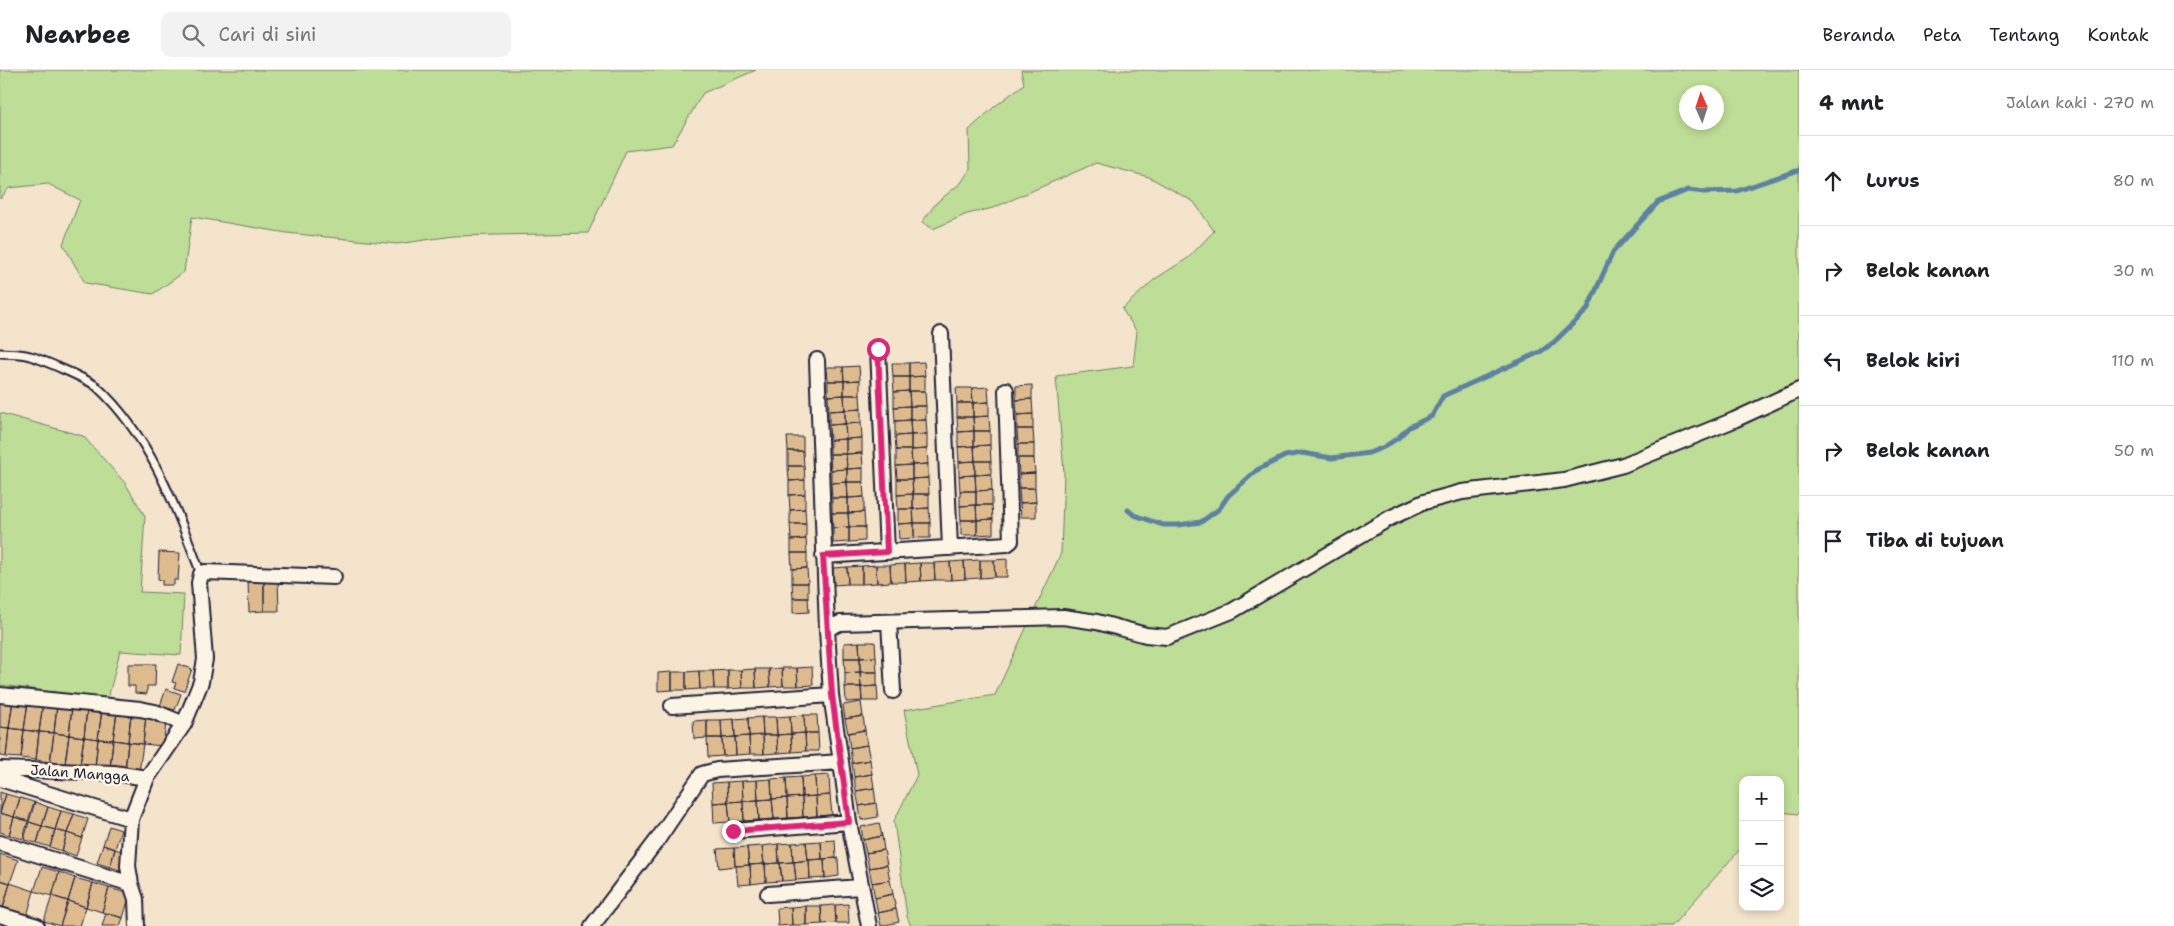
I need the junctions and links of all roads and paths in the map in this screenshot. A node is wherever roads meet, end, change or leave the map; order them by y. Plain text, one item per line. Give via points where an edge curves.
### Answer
1 (941, 334) dead end
2 (878, 349) dead end
3 (0, 353) edge
4 (817, 360) dead end
5 (1006, 390) dead end
6 (1799, 390) edge
7 (950, 548) junction
8 (887, 552) junction
9 (823, 556) junction
10 (201, 574) junction
11 (334, 577) dead end
12 (889, 622) junction
13 (827, 629) junction
14 (893, 691) dead end
15 (0, 695) edge
16 (832, 695) junction
17 (672, 706) dead end
18 (184, 724) junction
19 (841, 762) junction
20 (0, 769) edge
21 (147, 778) junction
22 (0, 779) edge
23 (132, 819) junction
24 (849, 822) junction
25 (733, 831) dead end
26 (0, 843) edge
27 (131, 884) junction
28 (860, 887) junction
29 (768, 894) dead end
30 (0, 915) edge
31 (37, 926) edge
32 (137, 926) edge
33 (592, 926) edge
34 (869, 926) edge

1 - 7 street
2 - 8 street
3 - 10 lane via 29,355 95,384 128,420 163,481
4 - 9 street
5 - 7 street via 1011,541 1007,544
6 - 12 street via 1623,466 1564,480 1462,492 1424,502 1390,518 1232,611 1167,637 1146,636 1063,616
7 - 8 street
8 - 9 street
9 - 13 street
10 - 11 street
10 - 18 street via 205,659 201,682
12 - 13 street via 840,623
12 - 14 street
13 - 16 street
15 - 18 street via 140,709
16 - 17 street
16 - 19 street
18 - 21 street
19 - 24 street
19 - 33 street via 717,770 702,774
20 - 21 street, Jalan Mangga via 114,773
21 - 23 street, Jalan Mangga
22 - 23 street, Jalan Mangga
23 - 27 street, Jalan Mangga via 128,866
24 - 25 street
24 - 28 street
26 - 27 street
27 - 32 street, Jalan Mangga via 136,898
28 - 29 street
28 - 34 street
30 - 31 street

